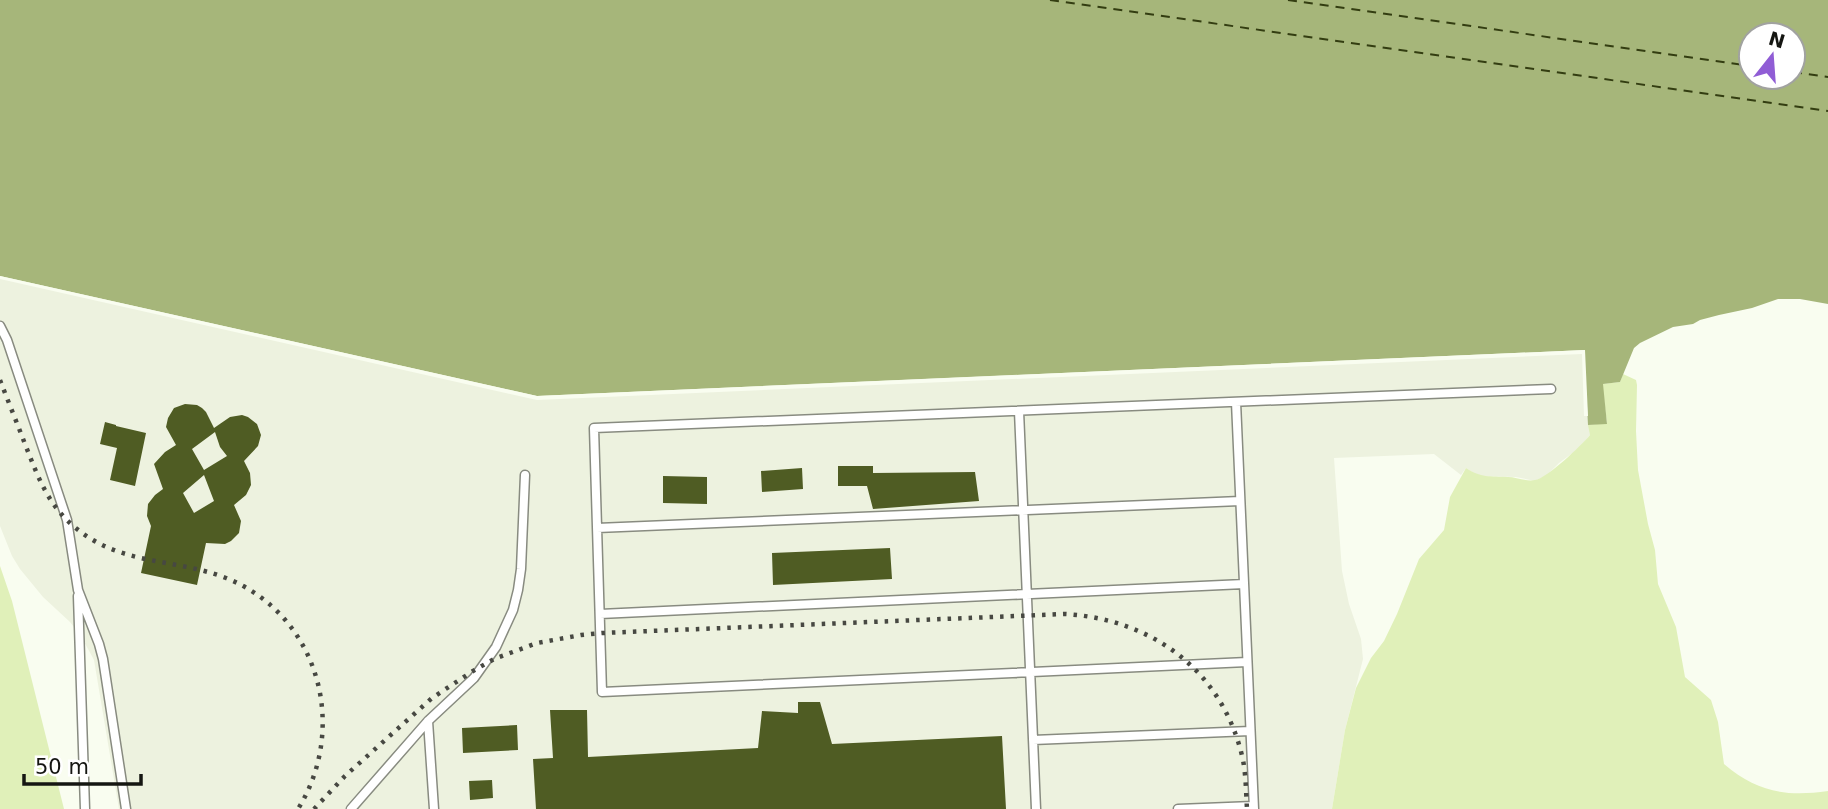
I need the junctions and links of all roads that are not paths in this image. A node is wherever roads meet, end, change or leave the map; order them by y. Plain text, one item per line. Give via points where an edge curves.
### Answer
1 (0, 326) edge
2 (1551, 388) dead end
3 (1236, 402) junction
4 (1019, 411) junction
5 (525, 475) dead end
6 (1240, 501) junction
7 (1023, 510) junction
8 (597, 528) junction
9 (1244, 584) junction
10 (78, 590) junction
11 (1027, 594) junction
12 (600, 614) junction
13 (1247, 662) junction
14 (1030, 672) junction
15 (428, 721) junction
16 (1250, 731) junction
17 (1033, 740) junction
18 (1253, 808) edge
19 (85, 809) edge
20 (126, 809) edge
21 (351, 809) edge
22 (434, 809) edge
23 (1036, 809) edge
24 (1178, 809) edge

1 - 10 lane via 67,520
2 - 3 lane
3 - 4 lane
3 - 6 lane
4 - 7 lane
4 - 8 lane via 594,428
5 - 15 lane via 521,569 513,610 496,647 474,678
6 - 7 lane
6 - 9 lane
7 - 8 lane
7 - 11 lane
8 - 12 lane
9 - 11 lane
9 - 13 lane
10 - 19 lane
10 - 20 lane via 103,659
11 - 12 lane
11 - 14 lane
12 - 14 lane via 602,692
13 - 14 lane
13 - 16 lane
14 - 17 lane
15 - 21 lane
15 - 22 lane
16 - 17 lane
16 - 18 lane
17 - 23 lane
18 - 24 lane

